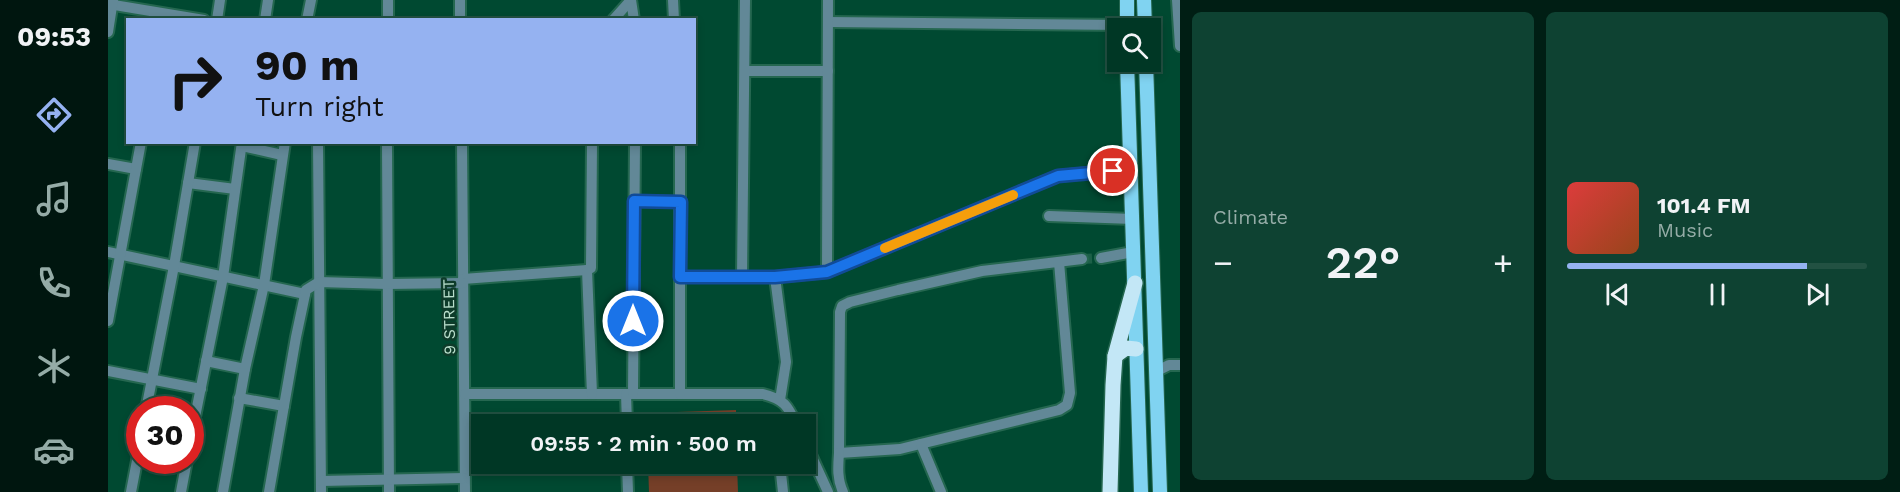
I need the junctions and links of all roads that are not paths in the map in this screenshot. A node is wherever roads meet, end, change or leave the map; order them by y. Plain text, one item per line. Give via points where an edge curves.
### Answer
1 (168, 0) edge
2 (220, 0) edge
3 (268, 0) edge
4 (313, 0) edge
5 (388, 0) edge
6 (460, 0) edge
7 (631, 0) edge
8 (673, 0) edge
9 (745, 0) edge
10 (828, 0) edge
11 (1126, 0) edge
12 (1144, 0) edge
13 (1177, 0) edge
14 (111, 3) edge
15 (165, 16) edge
16 (184, 18) edge
17 (217, 18) edge
18 (265, 18) edge
19 (308, 18) edge
20 (316, 18) edge
21 (388, 18) edge
22 (460, 18) edge
23 (615, 18) edge
24 (634, 18) edge
25 (674, 18) edge
26 (1127, 18) edge
27 (1145, 18) edge
28 (828, 22) junction
29 (1107, 27) edge
30 (108, 32) edge
31 (1180, 46) edge
32 (745, 71) junction
33 (828, 71) junction
34 (1128, 72) edge
35 (1146, 72) edge
36 (1128, 82) junction
37 (1147, 83) junction
38 (141, 144) edge
39 (195, 144) edge
40 (242, 144) edge
41 (285, 144) edge
42 (318, 144) edge
43 (387, 144) edge
44 (462, 144) edge
45 (592, 144) edge
46 (634, 144) edge
47 (680, 144) edge
48 (282, 155) junction
49 (108, 164) edge
50 (1131, 169) junction
51 (136, 170) junction
52 (188, 183) junction
53 (235, 189) junction
54 (634, 201) junction
55 (681, 202) junction
56 (1048, 216) dead end
57 (1132, 219) junction
58 (108, 252) edge
59 (1133, 252) junction
60 (120, 254) junction
61 (1101, 258) tunnel mouth
62 (1082, 259) tunnel mouth
63 (1059, 262) junction
64 (174, 266) junction
65 (587, 270) junction
66 (827, 272) junction
67 (223, 276) junction
68 (680, 277) junction
69 (742, 277) junction
70 (775, 277) junction
71 (463, 281) junction
72 (319, 282) junction
73 (387, 284) junction
74 (1135, 284) junction
75 (264, 285) junction
76 (305, 294) junction
77 (108, 321) edge
78 (1136, 349) junction
79 (1115, 356) junction
80 (206, 361) junction
81 (1180, 365) edge
82 (244, 369) junction
83 (1157, 370) junction
84 (108, 371) edge
85 (151, 379) junction
86 (201, 389) junction
87 (465, 394) junction
88 (592, 394) junction
89 (630, 394) junction
90 (680, 394) junction
91 (148, 396) edge
92 (200, 396) edge
93 (239, 398) junction
94 (780, 400) junction
95 (284, 406) junction
96 (628, 414) edge
97 (791, 414) edge
98 (921, 444) junction
99 (839, 453) junction
100 (816, 466) edge
101 (134, 474) edge
102 (184, 474) edge
103 (627, 474) edge
104 (781, 474) edge
105 (464, 478) junction
106 (388, 480) junction
107 (321, 486) edge
108 (131, 492) edge
109 (181, 492) edge
110 (222, 492) edge
111 (269, 492) edge
112 (388, 492) edge
113 (465, 492) edge
114 (628, 492) edge
115 (783, 492) edge
116 (828, 492) edge
117 (843, 492) edge
118 (941, 492) edge
119 (1110, 492) edge
120 (1141, 492) edge
121 (1160, 492) edge

1 - 15 street
2 - 17 street
3 - 18 street
4 - 19 street
4 - 20 street
5 - 21 street
6 - 22 street
7 - 23 street
7 - 24 street
8 - 25 street
9 - 32 street
10 - 28 street
11 - 26 main road
12 - 27 main road
13 - 31 street
14 - 15 street
14 - 30 street
15 - 16 street
28 - 29 street
28 - 33 street
32 - 33 street
32 - 69 street
33 - 66 street
34 - 36 main road
35 - 37 main road
36 - 37 main road
36 - 50 main road
37 - 83 main road
38 - 51 street
39 - 52 street
40 - 48 street
40 - 53 street
41 - 48 street
42 - 72 street
43 - 73 street
44 - 71 street, 9 STREET
45 - 65 street via 591,268
46 - 54 street
47 - 55 street
48 - 75 street
49 - 51 street
50 - 57 main road
50 - 66 street via 1058,176
51 - 60 street
52 - 53 street
52 - 64 street
53 - 67 street
54 - 55 street
54 - 89 street
55 - 68 street
56 - 57 street
57 - 59 main road
58 - 60 street
59 - 61 street
59 - 74 main road
60 - 64 street
60 - 77 street
62 - 63 street
63 - 98 street via 1070,393 1067,405
63 - 99 street via 982,271 842,306
64 - 67 street
64 - 85 street
65 - 71 street
65 - 88 street
66 - 70 street
67 - 75 street
67 - 80 street
68 - 69 street
68 - 90 street
69 - 70 street
70 - 94 street via 786,362
71 - 73 street
71 - 87 street, 9 STREET
72 - 73 street
72 - 76 street
72 - 107 street
73 - 106 street
74 - 78 main road
74 - 79 highway
75 - 76 street
75 - 82 street
76 - 95 street
78 - 79 highway via 1126,348
78 - 120 main road
79 - 119 highway
80 - 82 street
80 - 86 street
81 - 83 street
82 - 93 street
83 - 121 main road
84 - 85 street
85 - 86 street
85 - 91 street
86 - 92 street
87 - 88 street
87 - 105 street, 9 STREET
88 - 89 street
89 - 90 street
89 - 96 street
90 - 94 street via 763,394
93 - 95 street
93 - 110 street
94 - 97 street
95 - 111 street
98 - 99 street
98 - 118 street
99 - 117 street via 837,470
100 - 116 street
101 - 108 street
102 - 109 street
103 - 114 street
104 - 115 street
105 - 106 street
105 - 113 street, 9 STREET
106 - 107 street
106 - 112 street

